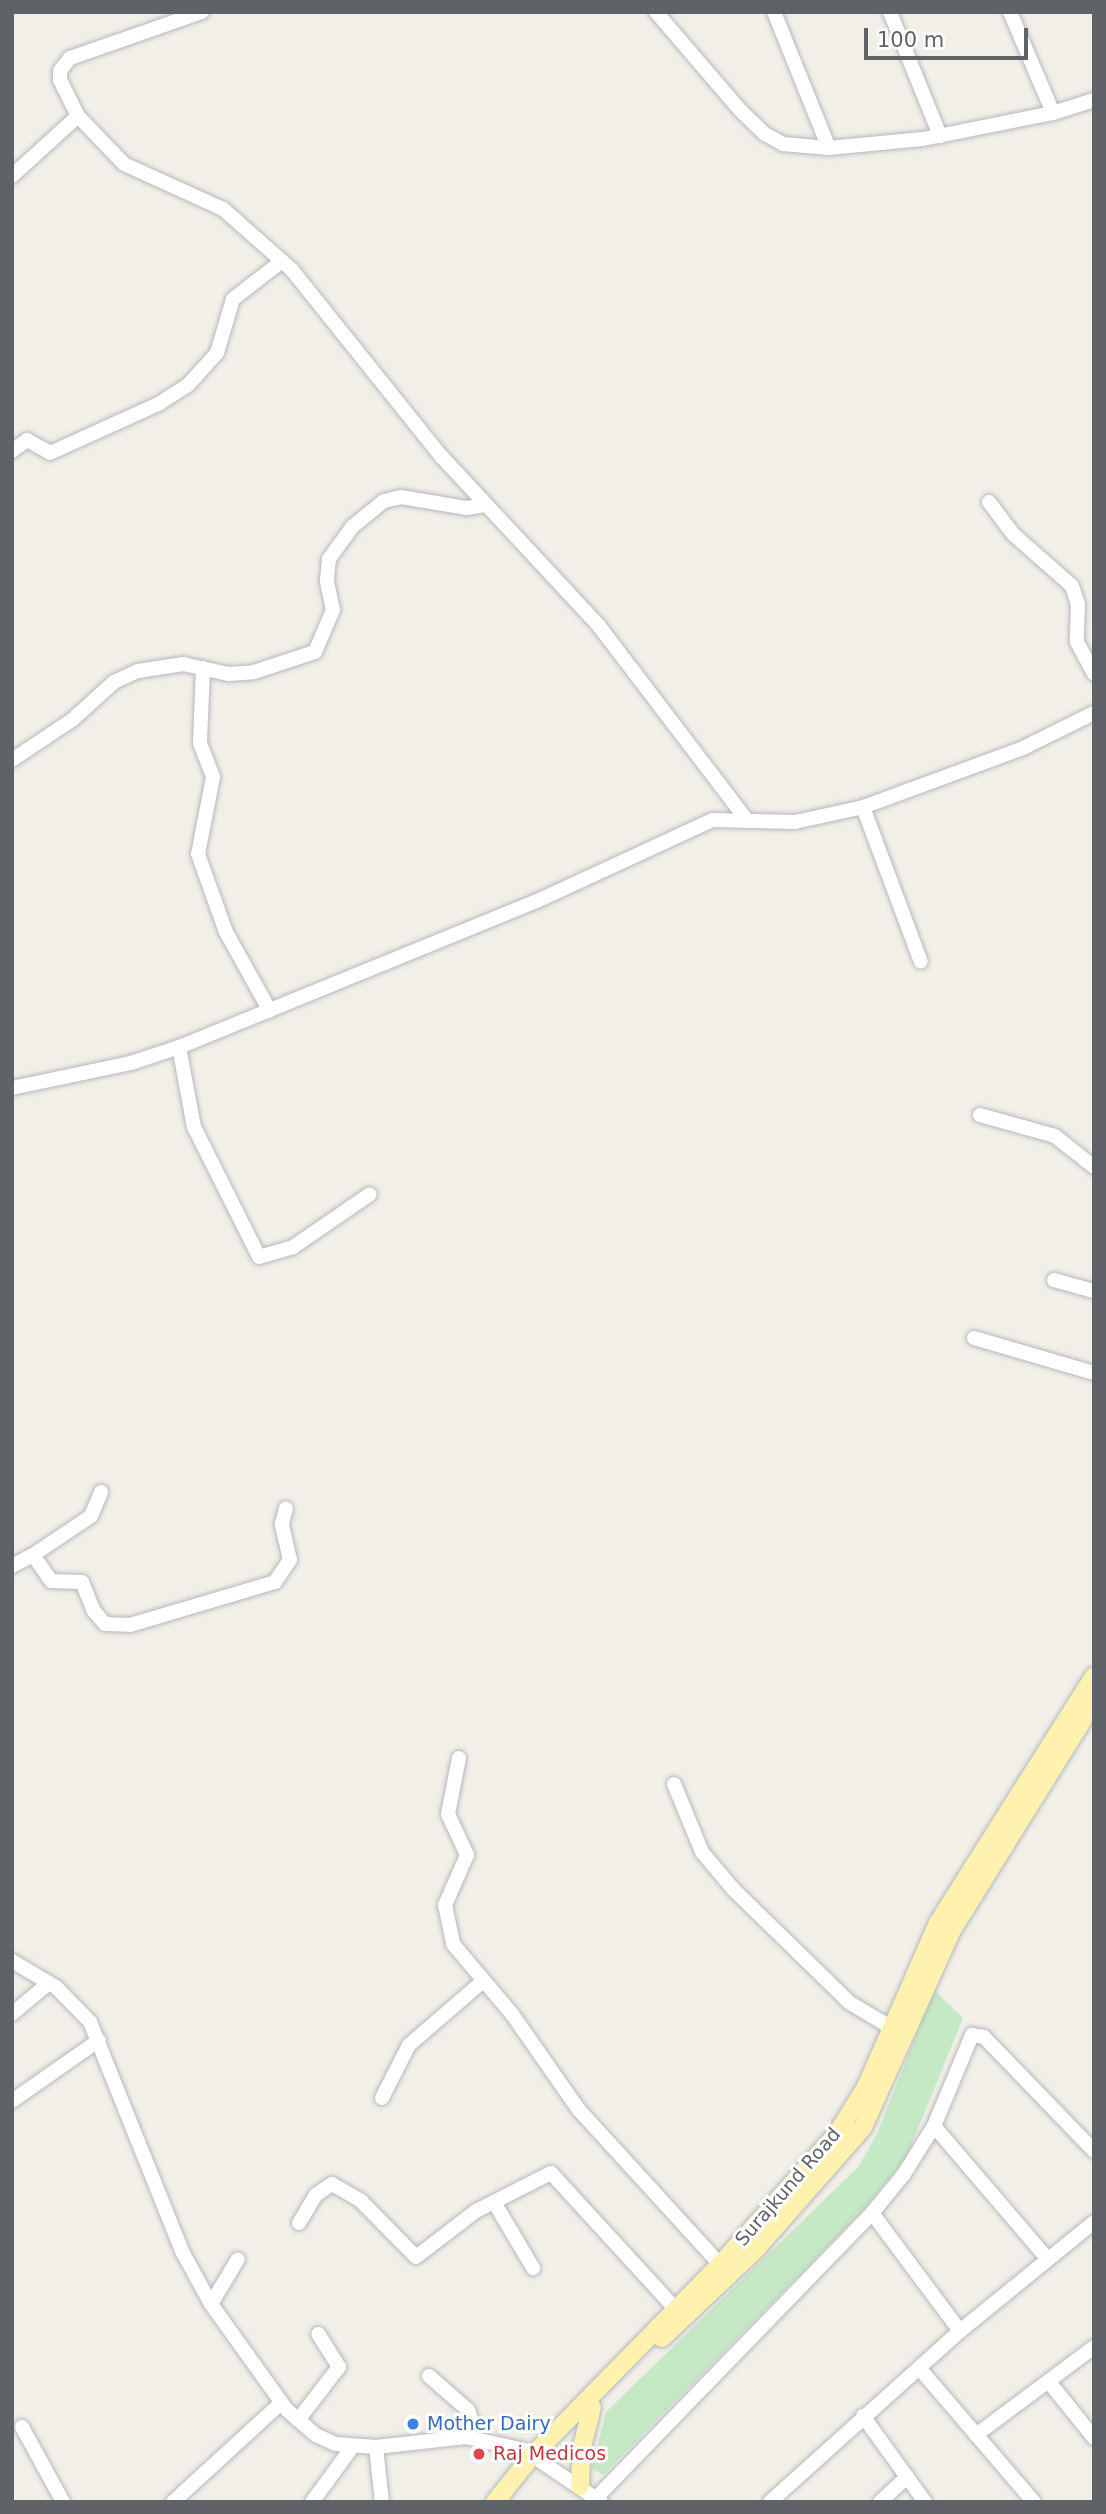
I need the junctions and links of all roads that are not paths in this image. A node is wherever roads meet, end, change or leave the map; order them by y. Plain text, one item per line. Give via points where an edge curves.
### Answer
1 (202, 12) edge
2 (656, 12) edge
3 (774, 12) edge
4 (890, 12) edge
5 (1010, 12) edge
6 (1094, 100) edge
7 (1053, 113) junction
8 (78, 116) junction
9 (940, 136) junction
10 (829, 148) junction
11 (12, 176) edge
12 (282, 261) junction
13 (12, 451) edge
14 (989, 502) dead end
15 (485, 505) junction
16 (203, 668) junction
17 (1094, 674) edge
18 (1094, 713) edge
19 (12, 760) edge
20 (863, 807) junction
21 (746, 819) junction
22 (921, 962) dead end
23 (270, 1011) junction
24 (179, 1047) junction
25 (12, 1088) edge
26 (980, 1115) dead end
27 (1094, 1167) edge
28 (370, 1194) dead end
29 (1054, 1280) dead end
30 (1094, 1291) edge
31 (974, 1338) dead end
32 (1094, 1373) edge
33 (101, 1492) dead end
34 (286, 1508) dead end
35 (33, 1555) junction
36 (12, 1566) edge
37 (1094, 1676) edge
38 (1094, 1702) edge
39 (1081, 1722) edge
40 (459, 1758) dead end
41 (674, 1784) dead end
42 (16, 1967) edge
43 (482, 1982) junction
44 (49, 1983) junction
45 (12, 2014) edge
46 (892, 2028) junction
47 (99, 2040) junction
48 (382, 2098) dead end
49 (12, 2102) edge
50 (934, 2126) junction
51 (1094, 2151) edge
52 (494, 2202) junction
53 (872, 2213) junction
54 (1094, 2222) edge
55 (299, 2223) dead end
56 (1046, 2257) junction
57 (238, 2259) dead end
58 (533, 2268) dead end
59 (725, 2270) junction
60 (211, 2304) junction
61 (679, 2313) junction
62 (960, 2331) junction
63 (318, 2334) dead end
64 (1094, 2347) edge
65 (919, 2368) junction
66 (429, 2376) dead end
67 (1049, 2382) junction
68 (281, 2403) junction
69 (592, 2407) junction
70 (863, 2416) junction
71 (298, 2420) junction
72 (22, 2427) dead end
73 (976, 2435) junction
74 (466, 2437) junction
75 (1094, 2438) edge
76 (353, 2446) junction
77 (376, 2446) junction
78 (539, 2457) junction
79 (907, 2477) junction
80 (580, 2486) junction
81 (599, 2500) edge
82 (63, 2502) edge
83 (173, 2502) edge
84 (312, 2502) edge
85 (382, 2502) edge
86 (495, 2502) edge
87 (509, 2502) edge
88 (770, 2502) edge
89 (880, 2502) edge
90 (925, 2502) edge
91 (1034, 2502) edge

1 - 8 street via 70,58 60,71 60,80
2 - 10 street via 765,134 783,144
3 - 10 street
4 - 9 street
5 - 7 street
6 - 7 street
7 - 9 street
8 - 11 street
8 - 12 street via 124,164 223,209
9 - 10 street
12 - 13 street via 230,302 217,353 188,385 160,403 50,453 27,440
12 - 15 street
14 - 17 street via 1020,541 1072,586 1078,604 1077,642
15 - 16 street via 467,508 401,497 384,501 352,527 329,559 327,581 333,610 318,650 254,672
15 - 21 street via 599,626
16 - 19 street via 160,665 121,678 72,720
16 - 23 street via 199,736 213,777 198,854 231,942
18 - 20 street via 1021,749
20 - 21 street via 795,822
20 - 22 street
21 - 23 street via 712,820 537,901
23 - 24 street
24 - 25 street via 131,1063
24 - 28 street via 194,1127 259,1257 293,1247
26 - 27 street via 1055,1136
29 - 30 street
31 - 32 street
33 - 35 street via 91,1516
34 - 35 street via 282,1524 290,1560 275,1582 130,1625 106,1624 94,1611 82,1582 51,1581
35 - 36 street
37 - 39 main road, Surajkund Road
38 - 39 main road, Surajkund Road
39 - 46 main road, Surajkund Road via 938,1923
39 - 59 main road, Surajkund Road via 952,1930 863,2127
40 - 43 street via 448,1814 467,1855 450,1889 446,1912 453,1944
41 - 46 street via 702,1852 733,1889 850,2003
42 - 44 street
43 - 48 street via 409,2045
43 - 59 street via 513,2014 579,2110
44 - 45 street
44 - 47 street via 82,2010
46 - 59 main road, Surajkund Road via 866,2087 836,2135
47 - 49 street
47 - 60 street via 169,2220
50 - 51 street via 964,2046 976,2034
50 - 53 street
50 - 56 street
52 - 55 street via 416,2257 361,2201 332,2184 316,2195
52 - 58 street
52 - 61 street via 546,2174 556,2175
53 - 62 street
53 - 81 street
54 - 56 street
56 - 62 street
57 - 60 street
59 - 61 main road, Surajkund Road
60 - 68 street
61 - 69 main road, Surajkund Road
61 - 78 main road, Surajkund Road
62 - 65 street
63 - 71 street via 339,2367
64 - 67 street
65 - 70 street
65 - 73 street
66 - 74 street via 468,2410 471,2419
67 - 73 street
67 - 75 street
68 - 71 street
68 - 83 street
69 - 78 main road, Surajkund Road
69 - 80 main road via 581,2451
70 - 79 street
70 - 88 street
71 - 76 street via 327,2441
72 - 82 street
73 - 91 street
74 - 77 street
74 - 78 street
76 - 77 street
76 - 84 street
77 - 85 street
78 - 80 street
78 - 86 main road, Surajkund Road
78 - 87 main road, Surajkund Road
79 - 89 street
79 - 90 street
80 - 81 street

